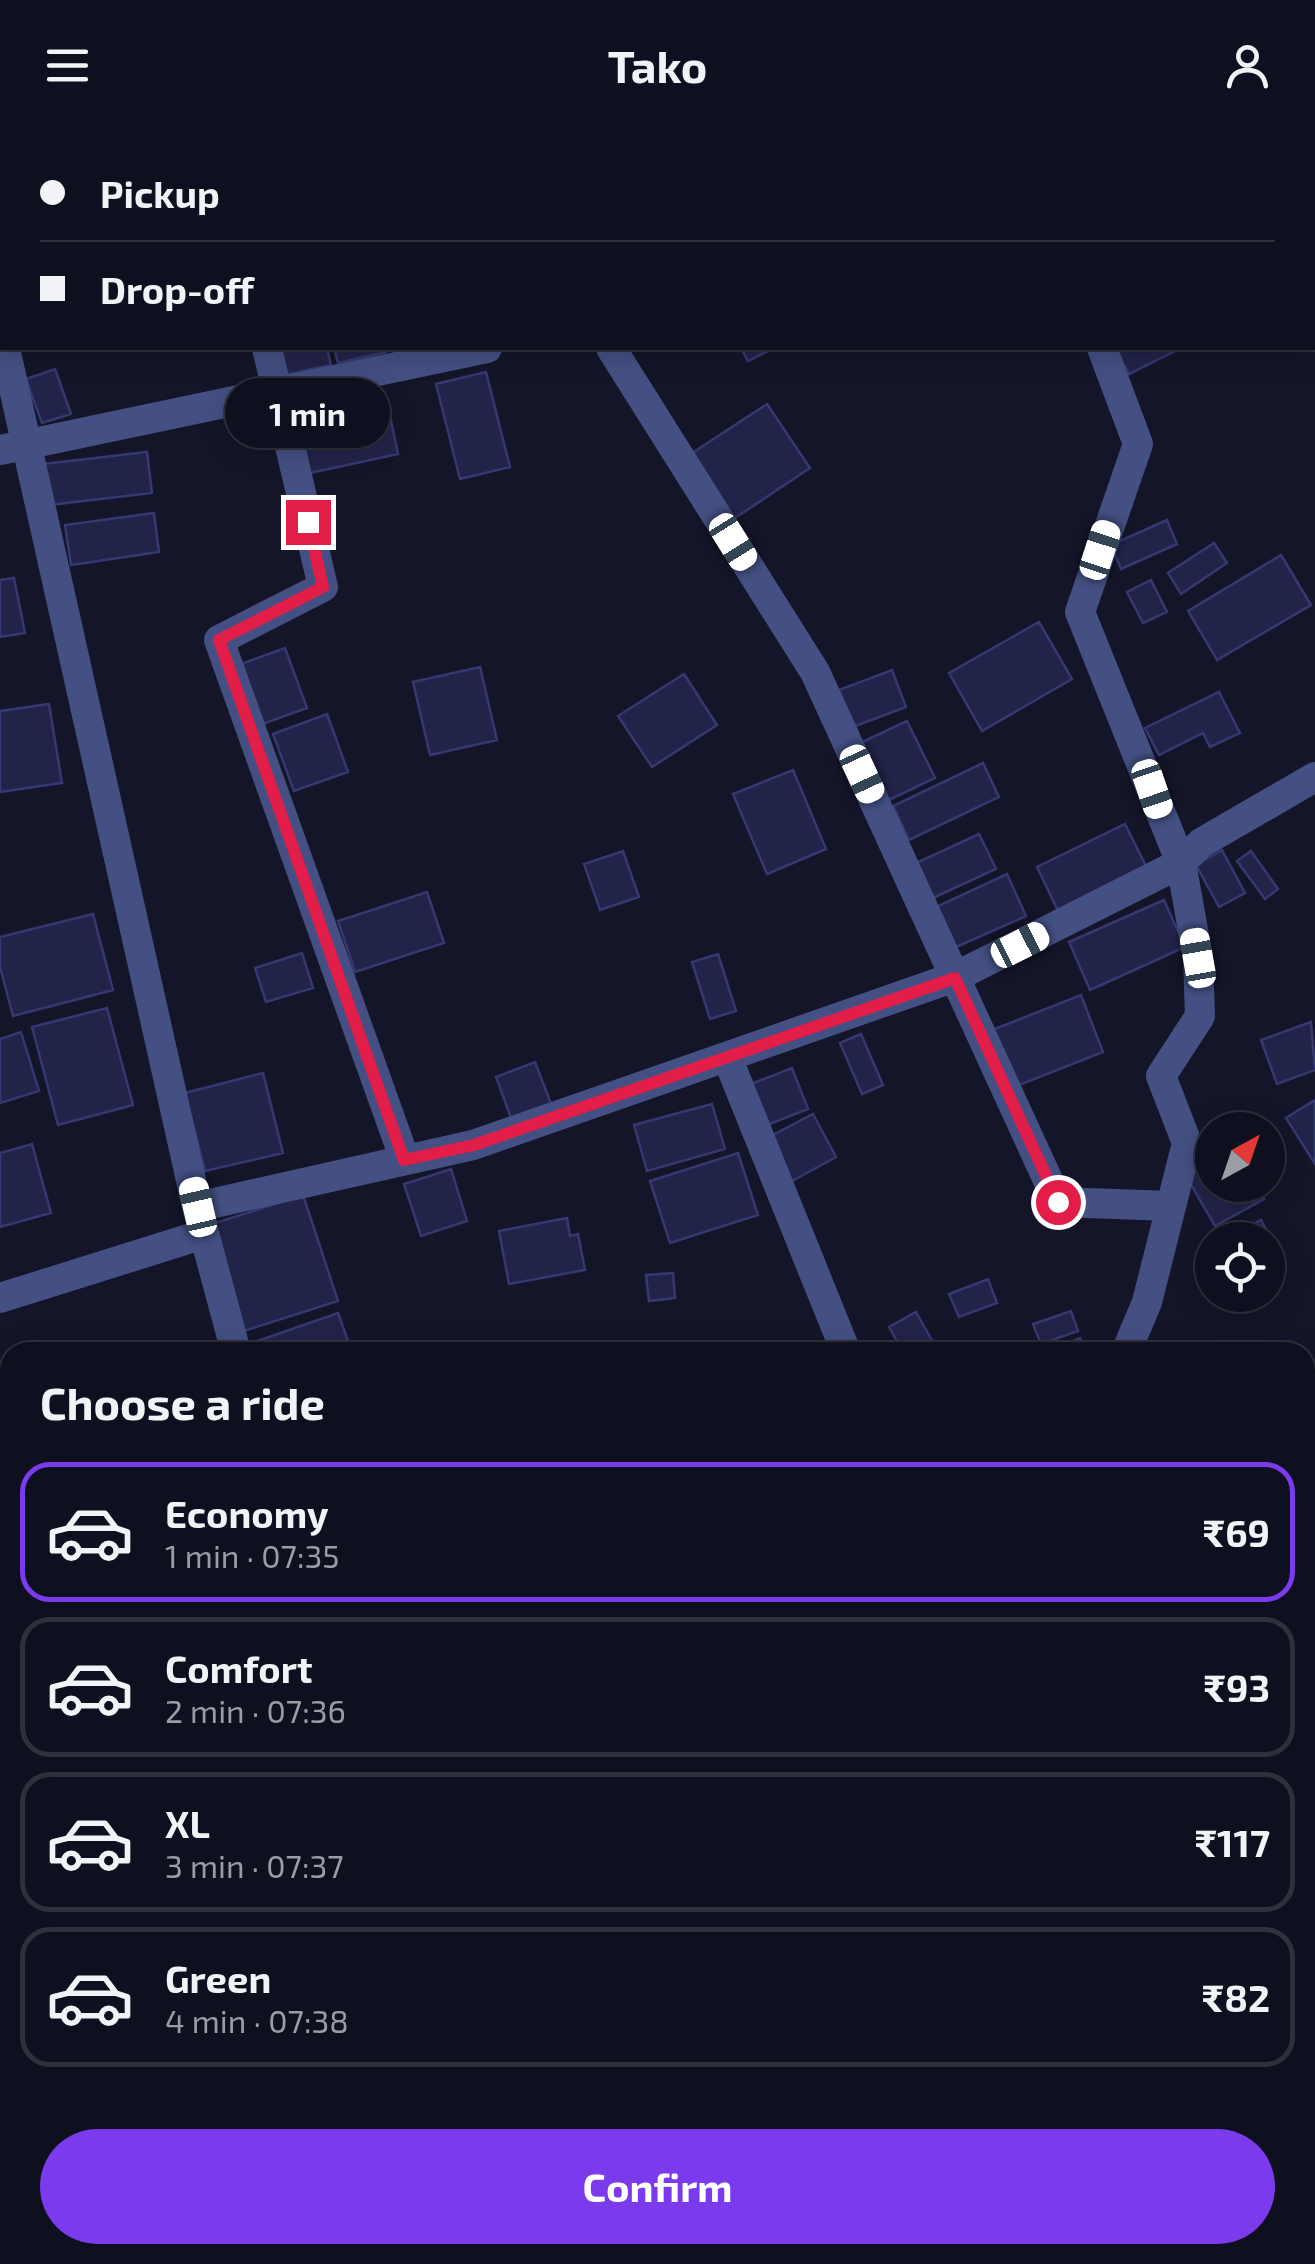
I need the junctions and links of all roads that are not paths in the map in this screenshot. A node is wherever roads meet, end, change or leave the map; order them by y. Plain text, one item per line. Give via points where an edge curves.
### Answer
1 (5, 350) edge
2 (267, 350) edge
3 (477, 350) edge
4 (612, 350) edge
5 (1103, 350) edge
6 (277, 392) junction
7 (13, 447) edge
8 (1315, 777) edge
9 (1182, 863) junction
10 (955, 978) junction
11 (727, 1057) junction
12 (404, 1160) junction
13 (1172, 1206) junction
14 (201, 1221) junction
15 (0, 1298) edge
16 (233, 1342) edge
17 (842, 1342) edge
18 (1130, 1342) edge

1 - 7 street
2 - 6 street
3 - 6 street
4 - 10 street via 814,672
5 - 9 street via 1138,444 1080,612
6 - 7 street
6 - 12 street via 323,587 219,640
7 - 14 street
8 - 9 street via 1201,843
9 - 10 street
9 - 13 street via 1200,1016 1162,1076 1187,1143
10 - 11 street
10 - 13 street via 1058,1202
11 - 12 street via 474,1145
11 - 17 street
12 - 14 street
13 - 18 street
14 - 15 street
14 - 16 street

